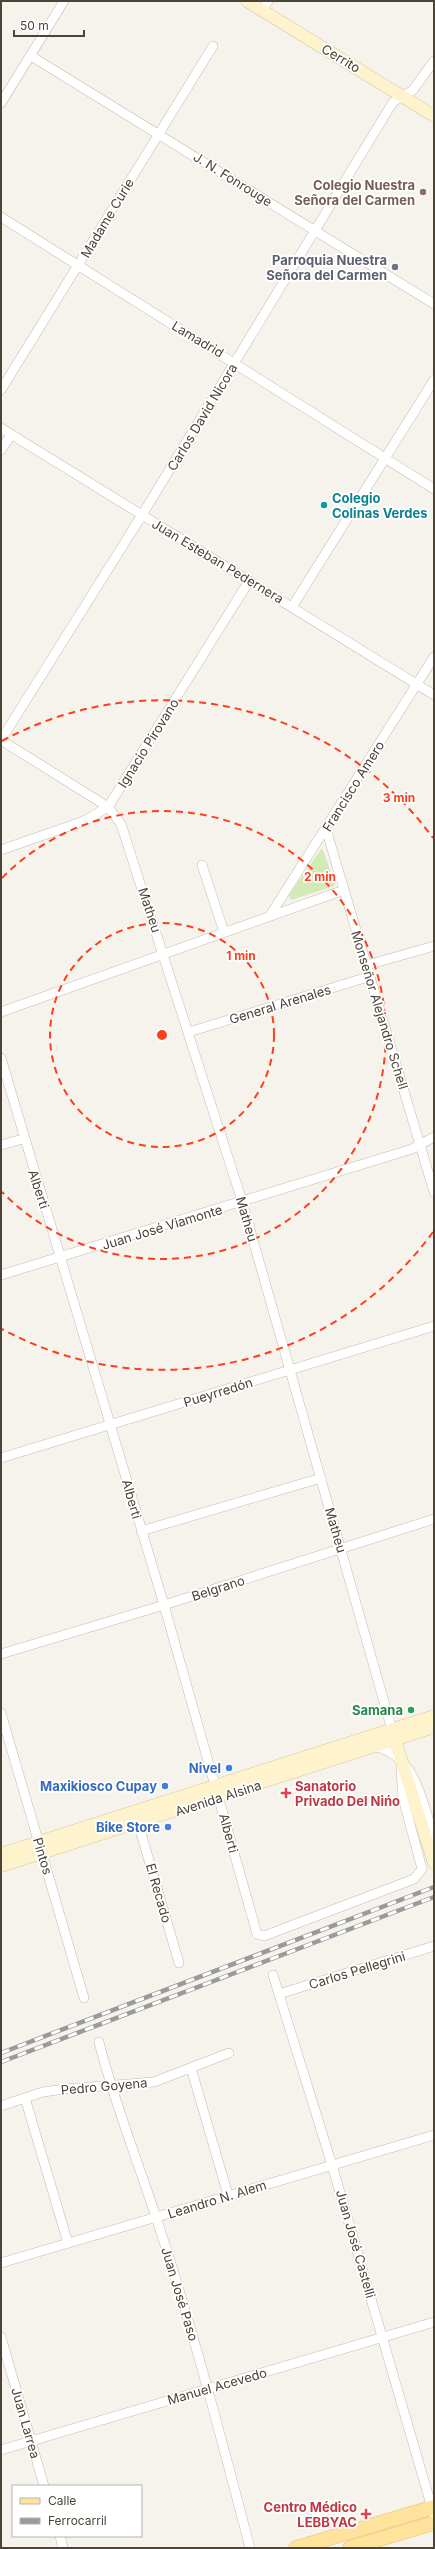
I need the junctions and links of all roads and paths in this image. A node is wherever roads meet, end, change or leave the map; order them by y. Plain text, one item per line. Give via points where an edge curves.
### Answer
1 (64, 1) edge
2 (248, 1) edge
3 (265, 5) edge
4 (213, 46) dead end
5 (31, 56) junction
6 (434, 61) edge
7 (402, 96) junction
8 (1, 103) edge
9 (434, 116) edge
10 (159, 134) junction
11 (1, 217) edge
12 (315, 231) junction
13 (78, 265) junction
14 (434, 304) edge
15 (235, 362) junction
16 (434, 380) edge
17 (1, 390) edge
18 (1, 428) edge
19 (11, 435) junction
20 (1, 450) edge
21 (386, 458) junction
22 (434, 489) edge
23 (142, 515) junction
24 (249, 581) junction
25 (292, 607) junction
26 (434, 657) edge
27 (417, 685) junction
28 (434, 695) edge
29 (1, 740) edge
30 (108, 806) junction
31 (326, 829) junction
32 (1, 850) edge
33 (202, 865) dead end
34 (344, 890) junction
35 (272, 914) junction
36 (224, 932) junction
37 (434, 946) edge
38 (164, 954) junction
39 (367, 965) junction
40 (371, 976) junction
41 (1, 1012) edge
42 (189, 1032) junction
43 (1, 1058) edge
44 (434, 1137) edge
45 (23, 1139) junction
46 (420, 1144) junction
47 (1, 1145) edge
48 (434, 1192) edge
49 (242, 1201) junction
50 (61, 1258) junction
51 (1, 1275) edge
52 (434, 1326) edge
53 (291, 1370) junction
54 (111, 1424) junction
55 (1, 1458) edge
56 (321, 1478) junction
57 (434, 1520) edge
58 (141, 1531) junction
59 (341, 1548) junction
60 (164, 1605) junction
61 (1, 1654) edge
62 (1, 1713) edge
63 (434, 1716) edge
64 (434, 1727) edge
65 (412, 1735) junction
66 (394, 1736) junction
67 (376, 1747) junction
68 (401, 1760) junction
69 (218, 1791) junction
70 (138, 1823) junction
71 (434, 1839) edge
72 (41, 1848) junction
73 (1, 1854) edge
74 (434, 1863) edge
75 (1, 1866) edge
76 (264, 1936) joint
77 (434, 1946) edge
78 (179, 1963) dead end
79 (273, 1975) dead end
80 (279, 1994) junction
81 (84, 1998) dead end
82 (99, 2042) dead end
83 (229, 2053) dead end
84 (191, 2068) junction
85 (110, 2085) junction
86 (25, 2098) junction
87 (1, 2106) edge
88 (434, 2135) edge
89 (332, 2165) junction
90 (228, 2195) junction
91 (156, 2217) junction
92 (68, 2243) junction
93 (1, 2263) edge
94 (434, 2322) edge
95 (1, 2337) edge
96 (383, 2337) junction
97 (209, 2388) junction
98 (31, 2441) junction
99 (1, 2450) edge
100 (44, 2485) edge
101 (433, 2510) edge
102 (434, 2523) edge
103 (60, 2537) edge
104 (63, 2548) edge
105 (250, 2548) edge
106 (296, 2548) edge
107 (350, 2548) edge

1 - 5 street
2 - 3 main road, Cerrito
3 - 7 main road, Cerrito
4 - 10 street, Madame Curie
5 - 8 street
5 - 10 street, J. N. Fonrouge
6 - 7 street, Carlos David Nicora via 414,90
7 - 9 main road, Cerrito
7 - 12 street, Carlos David Nicora via 393,102
10 - 12 street, J. N. Fonrouge
10 - 13 street, Madame Curie
11 - 13 street, Lamadrid
12 - 14 street, J. N. Fonrouge
12 - 15 street, Carlos David Nicora
13 - 15 street, Lamadrid
13 - 17 street, Madame Curie
15 - 21 street, Lamadrid
15 - 23 street, Carlos David Nicora
16 - 21 street
18 - 19 street, Juan Esteban Pedernera
19 - 20 street
19 - 23 street, Juan Esteban Pedernera
21 - 22 street, Lamadrid
21 - 25 street
23 - 24 street, Juan Esteban Pedernera
23 - 29 street, Carlos David Nicora
24 - 25 street, Juan Esteban Pedernera
24 - 30 street, Ignacio Pirovano
25 - 27 street, Juan Esteban Pedernera
26 - 27 street, Francisco Amero
27 - 28 street, Juan Esteban Pedernera
27 - 31 street, Francisco Amero
29 - 30 street, Matheu
30 - 32 street, Ignacio Pirovano via 84,821
30 - 38 street, Matheu via 122,824
31 - 34 street, Monseñor Alejandro Schell
31 - 35 street, Francisco Amero
33 - 36 street
34 - 35 street
34 - 39 street, Monseñor Alejandro Schell
35 - 36 street
36 - 38 street
37 - 39 street
38 - 41 street
38 - 42 street, Matheu
39 - 40 street, Monseñor Alejandro Schell
40 - 42 street, General Arenales
40 - 46 street, Monseñor Alejandro Schell
42 - 49 street, Matheu
43 - 45 street, Alberti
44 - 46 street, Juan José Viamonte
45 - 47 street
45 - 50 street, Alberti
46 - 48 street, Monseñor Alejandro Schell
46 - 49 street, Juan José Viamonte via 412,1150
49 - 50 street, Juan José Viamonte
49 - 53 street, Matheu
50 - 51 street, Juan José Viamonte
50 - 54 street, Alberti
52 - 53 street, Pueyrredón
53 - 54 street, Pueyrredón
53 - 56 street, Matheu
54 - 55 street, Pueyrredón
54 - 58 street, Alberti
56 - 58 street
56 - 59 street, Matheu
57 - 59 street, Belgrano
58 - 60 street, Alberti
59 - 60 street, Belgrano
59 - 66 street, Matheu
60 - 61 street, Belgrano
60 - 69 street, Alberti
62 - 72 street, Pintos
63 - 66 main road, Avenida Alsina
64 - 65 main road, Avenida Alsina
65 - 66 main road, Avenida Alsina
65 - 68 street, Matheu via 403,1745
66 - 67 main road, Avenida Alsina
66 - 68 main road, Matheu
66 - 69 main road, Avenida Alsina
67 - 68 street, Matheu via 389,1751
67 - 69 main road, Avenida Alsina
68 - 71 street, Matheu via 418,1787
68 - 74 main road, Matheu
68 - 76 street, Matheu via 403,1798 422,1869 414,1879
69 - 70 main road, Avenida Alsina
69 - 72 main road, Avenida Alsina
69 - 76 street, Alberti via 257,1934
70 - 72 main road, Avenida Alsina
70 - 78 street, El Recado
72 - 73 main road, Avenida Alsina
72 - 75 main road, Avenida Alsina
72 - 81 street, Pintos
77 - 80 street, Carlos Pellegrini
79 - 80 street, Juan José Castelli
80 - 89 street, Juan José Castelli
82 - 85 street, Juan José Paso
83 - 84 street, Pedro Goyena
84 - 85 street, Pedro Goyena via 154,2082
84 - 90 street
85 - 86 street, Pedro Goyena via 65,2089
85 - 91 street, Juan José Paso
86 - 87 street, Pedro Goyena
86 - 92 street
88 - 89 street, Leandro N. Alem
89 - 90 street, Leandro N. Alem
89 - 96 street, Juan José Castelli
90 - 91 street, Leandro N. Alem
91 - 92 street, Leandro N. Alem
91 - 97 street, Juan José Paso
92 - 93 street, Leandro N. Alem
94 - 96 street, Manuel Acevedo
95 - 98 street, Juan Larrea
96 - 97 street, Manuel Acevedo
96 - 101 street, Juan José Castelli
97 - 98 street, Manuel Acevedo
97 - 105 street, Juan José Paso
98 - 99 street, Manuel Acevedo
98 - 100 street, Juan Larrea
101 - 106 main road
102 - 107 main road
103 - 104 street

